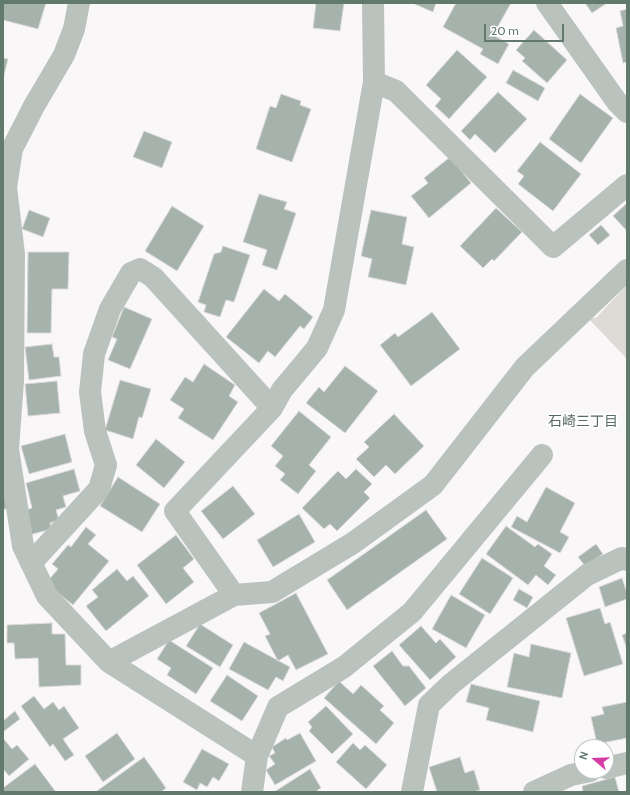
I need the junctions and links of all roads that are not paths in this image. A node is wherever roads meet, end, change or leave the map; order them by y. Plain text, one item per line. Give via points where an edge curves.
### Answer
1 (79, 3) edge
2 (373, 3) edge
3 (547, 3) edge
4 (374, 82) junction
5 (627, 112) edge
6 (627, 186) edge
7 (627, 270) edge
8 (272, 408) junction
9 (542, 455) dead end
10 (627, 560) edge
11 (31, 563) junction
12 (234, 596) junction
13 (108, 662) junction
14 (257, 756) junction
15 (627, 763) edge
16 (614, 766) edge
17 (574, 774) edge
18 (252, 792) edge
19 (412, 792) edge
20 (534, 792) edge

1 - 11 street via 74,29 64,55 12,149 6,187 14,254 13,381 8,449 23,546
2 - 4 street
3 - 5 street
4 - 6 street via 396,91 553,247
4 - 8 street via 334,310 317,348 282,390
7 - 12 street via 525,367 433,485 353,543 272,592
8 - 11 street via 154,276 140,269 131,273 110,310 94,354 90,392 95,431 106,465 99,489
8 - 12 street via 175,511
9 - 14 street via 412,612 344,667 278,707
10 - 19 street via 622,558 587,575 451,684 429,705
11 - 13 street via 47,596
12 - 13 street
13 - 14 street
14 - 18 street
15 - 16 street
17 - 20 street

